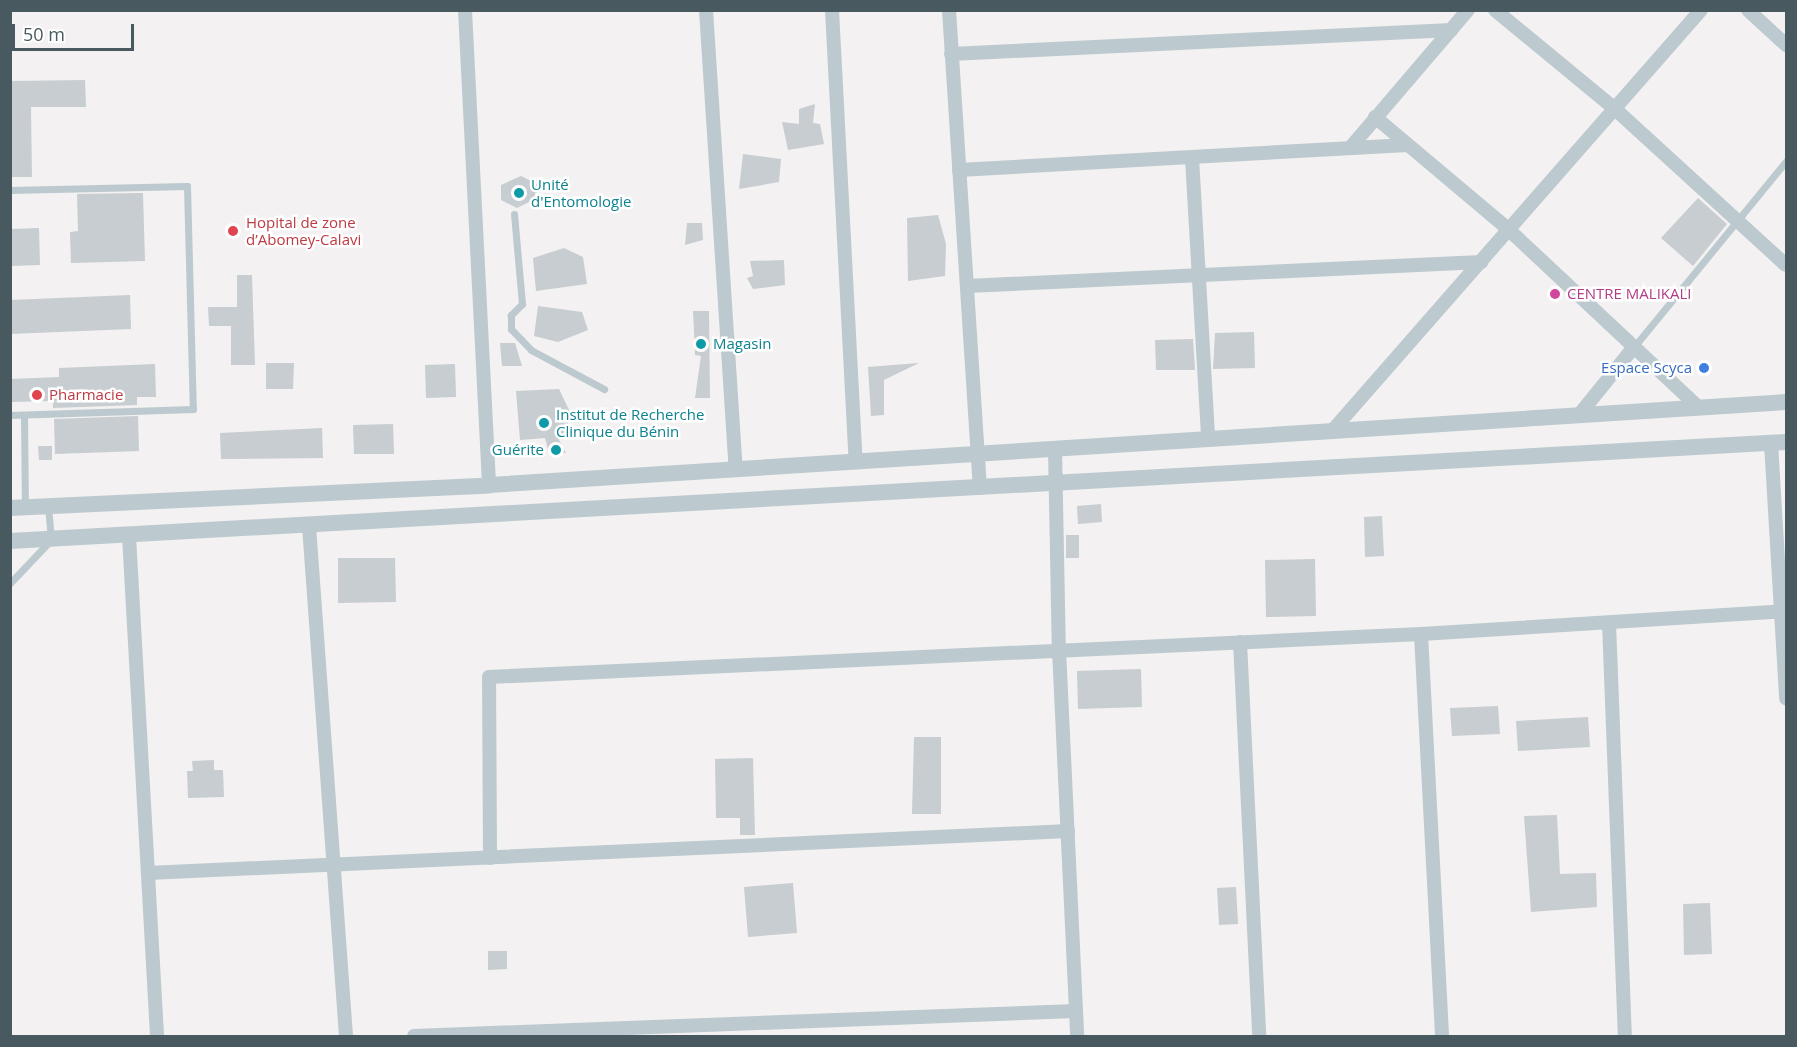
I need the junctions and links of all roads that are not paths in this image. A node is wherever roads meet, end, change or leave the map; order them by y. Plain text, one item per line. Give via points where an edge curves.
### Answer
1 (465, 10) edge
2 (706, 10) edge
3 (832, 10) edge
4 (949, 10) edge
5 (1468, 10) edge
6 (1495, 10) edge
7 (1701, 10) edge
8 (1748, 10) edge
9 (1451, 30) junction
10 (1786, 45) edge
11 (951, 54) junction
12 (1615, 109) junction
13 (1375, 117) junction
14 (1407, 145) junction
15 (1350, 148) junction
16 (1192, 158) junction
17 (1786, 161) edge
18 (959, 170) junction
19 (10, 190) edge
20 (514, 214) dead end
21 (1737, 222) junction
22 (1509, 230) junction
23 (1481, 262) junction
24 (1786, 265) edge
25 (1198, 274) junction
26 (967, 286) junction
27 (1633, 348) junction
28 (604, 389) dead end
29 (1786, 402) edge
30 (1699, 408) junction
31 (10, 415) edge
32 (24, 415) junction
33 (1578, 415) junction
34 (1332, 431) junction
35 (1208, 439) junction
36 (1779, 442) edge
37 (1055, 449) junction
38 (977, 454) junction
39 (856, 462) junction
40 (736, 469) junction
41 (1056, 483) junction
42 (489, 485) junction
43 (980, 488) junction
44 (48, 506) junction
45 (18, 508) edge
46 (309, 526) junction
47 (129, 536) junction
48 (51, 540) junction
49 (10, 541) edge
50 (10, 583) edge
51 (1782, 611) edge
52 (1610, 623) junction
53 (1421, 634) junction
54 (1240, 642) junction
55 (1059, 650) junction
56 (1786, 699) edge
57 (1068, 831) junction
58 (490, 858) junction
59 (334, 865) junction
60 (148, 873) junction
61 (1076, 1011) junction
62 (157, 1036) edge
63 (346, 1036) edge
64 (414, 1036) edge
65 (1077, 1036) edge
66 (1259, 1036) edge
67 (1442, 1036) edge
68 (1625, 1036) edge

1 - 42 street
2 - 40 street
3 - 39 street
4 - 11 street
5 - 9 street
6 - 12 street
7 - 12 street
8 - 10 street
9 - 11 street
9 - 13 street
11 - 18 street
12 - 21 street
12 - 22 street
13 - 14 street
13 - 15 street
14 - 15 street
14 - 22 street
15 - 16 street
16 - 18 street
16 - 25 street
17 - 21 lane
18 - 26 street
19 - 32 lane via 188,188 192,411
20 - 28 lane via 522,304 511,315 511,328 531,350
21 - 24 street
21 - 27 lane
22 - 23 street
22 - 27 street
23 - 25 street
23 - 34 street
25 - 26 street
25 - 35 street
26 - 38 street
27 - 30 street
27 - 33 street
29 - 30 street
30 - 33 street
31 - 32 lane
32 - 45 lane
33 - 34 street
34 - 35 street
35 - 37 street
36 - 41 street
36 - 51 street
37 - 38 street
37 - 41 street
38 - 39 street
38 - 43 street
39 - 40 street
40 - 42 street
41 - 43 street
41 - 55 street
42 - 44 street
43 - 46 street
44 - 45 street
44 - 48 lane
46 - 47 street
46 - 59 street
47 - 48 street
47 - 60 street
48 - 49 street
48 - 50 lane
51 - 52 street
51 - 56 street
52 - 53 street
52 - 68 street
53 - 54 street
53 - 67 street
54 - 55 street
54 - 66 street
55 - 57 street
55 - 58 street via 489,677
57 - 58 street
57 - 61 street
58 - 59 street
59 - 60 street
59 - 63 street
60 - 62 street
61 - 64 street
61 - 65 street

